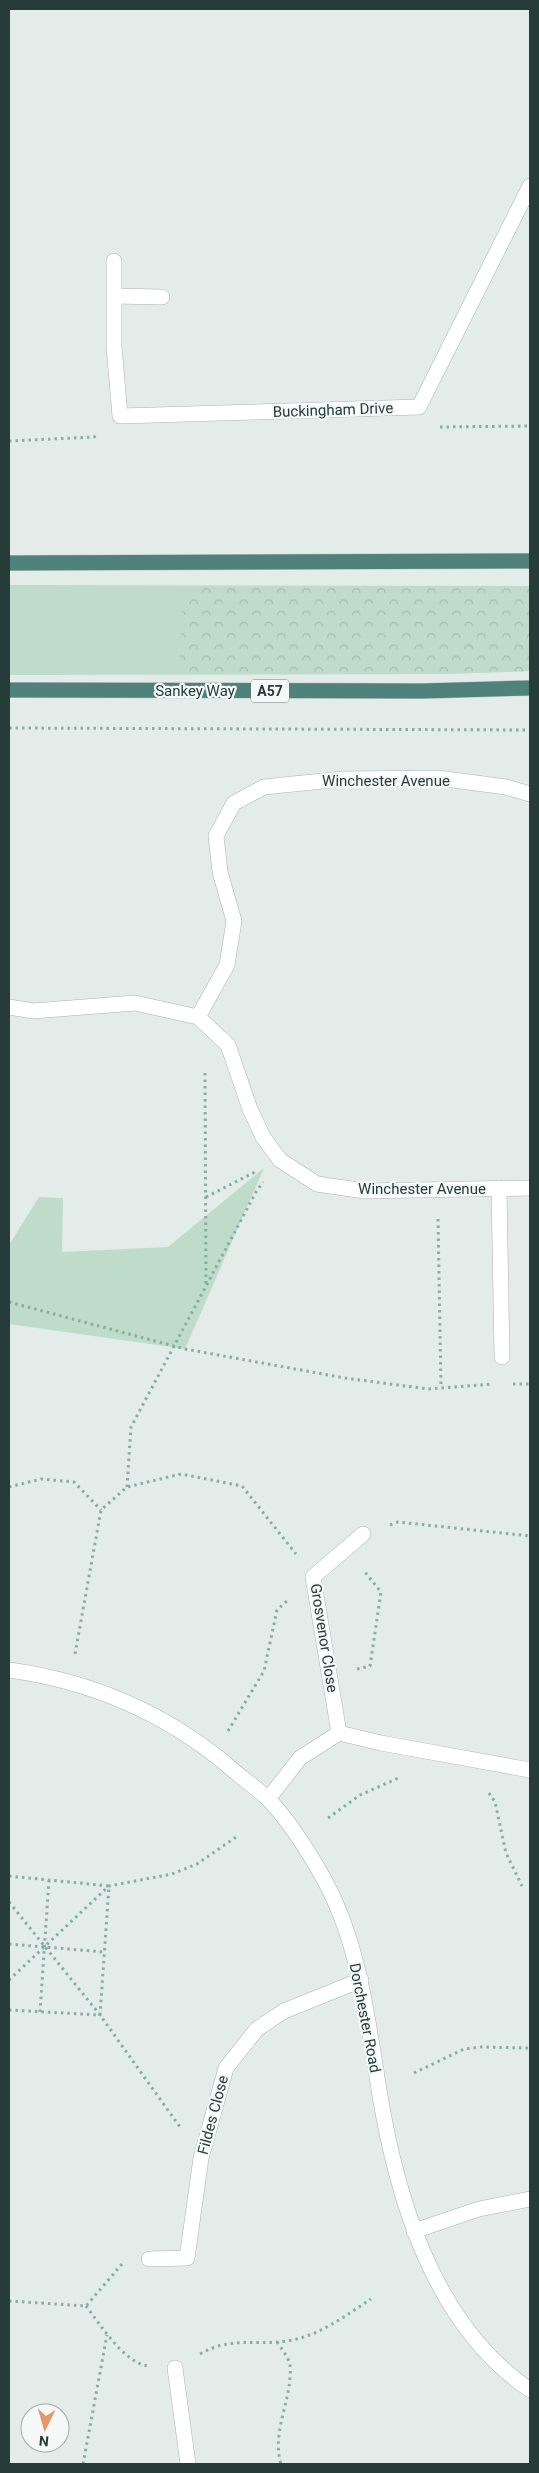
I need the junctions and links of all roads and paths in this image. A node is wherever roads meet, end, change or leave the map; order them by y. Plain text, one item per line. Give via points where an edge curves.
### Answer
1 (530, 186) edge
2 (114, 261) dead end
3 (114, 296) junction
4 (162, 297) dead end
5 (419, 407) junction
6 (120, 416) junction
7 (530, 426) edge
8 (9, 441) edge
9 (530, 560) edge
10 (9, 563) edge
11 (530, 688) edge
12 (9, 690) edge
13 (9, 728) edge
14 (530, 730) edge
15 (530, 794) edge
16 (9, 1007) edge
17 (198, 1016) junction
18 (205, 1071) dead end
19 (280, 1160) junction
20 (499, 1188) junction
21 (530, 1188) edge
22 (437, 1190) junction
23 (206, 1197) junction
24 (206, 1288) junction
25 (9, 1302) edge
26 (176, 1346) junction
27 (502, 1358) dead end
28 (494, 1384) dead end
29 (512, 1384) dead end
30 (530, 1384) edge
31 (441, 1388) junction
32 (9, 1487) edge
33 (127, 1487) junction
34 (101, 1510) junction
35 (363, 1534) joint
36 (530, 1536) edge
37 (344, 1551) junction
38 (313, 1577) junction
39 (9, 1670) edge
40 (329, 1675) junction
41 (69, 1682) junction
42 (339, 1733) junction
43 (212, 1753) junction
44 (438, 1754) junction
45 (470, 1760) junction
46 (530, 1770) edge
47 (268, 1799) junction
48 (328, 1818) dead end
49 (238, 1835) dead end
50 (9, 1876) edge
51 (50, 1880) junction
52 (109, 1886) junction
53 (522, 1886) dead end
54 (9, 1902) edge
55 (9, 1944) edge
56 (44, 1947) junction
57 (104, 1952) junction
58 (9, 1980) edge
59 (361, 1980) junction
60 (9, 2010) edge
61 (40, 2012) junction
62 (100, 2015) junction
63 (530, 2048) edge
64 (414, 2073) dead end
65 (201, 2158) junction
66 (530, 2199) edge
67 (414, 2231) junction
68 (149, 2259) joint
69 (371, 2299) dead end
70 (9, 2301) edge
71 (86, 2306) junction
72 (107, 2334) junction
73 (276, 2341) junction
74 (175, 2368) junction
75 (530, 2390) edge
76 (83, 2464) edge
77 (188, 2464) edge
78 (281, 2464) edge

1 - 5 street
2 - 3 street
3 - 4 street
3 - 6 street
5 - 6 street, Buckingham Drive
5 - 7 path via 441,428
6 - 8 path via 94,438
9 - 10 highway
11 - 12 highway, Sankey Way / A57 via 423,691
13 - 14 path
15 - 17 street, Winchester Avenue via 506,787 438,778 342,779 264,788 234,803 216,836 220,872 234,921 227,965
16 - 17 street via 33,1011 135,1003
17 - 19 street, Winchester Avenue via 228,1046 250,1109 263,1137
18 - 23 path
19 - 22 street, Winchester Avenue via 317,1184 364,1191
19 - 23 path
19 - 24 path via 256,1192
20 - 21 street, Winchester Avenue
20 - 22 street, Winchester Avenue
20 - 27 street
22 - 31 path
23 - 24 path
24 - 26 path
25 - 26 path
26 - 31 path via 345,1378
26 - 33 path via 131,1427
28 - 31 path
29 - 30 path
32 - 34 path via 41,1479 74,1482
33 - 34 path
33 - 38 path via 181,1474 242,1486
34 - 41 path
35 - 36 path via 398,1522
35 - 37 street, Grosvenor Close
37 - 38 street, Grosvenor Close
37 - 40 path via 381,1592 380,1612 370,1666
38 - 40 street, Grosvenor Close
38 - 43 path via 277,1610 264,1671
39 - 41 street, Dorchester Road
40 - 42 street, Grosvenor Close
41 - 43 street, Dorchester Road via 144,1710
42 - 44 street
42 - 47 street via 300,1758
43 - 47 street, Dorchester Road
44 - 45 street
44 - 48 path via 396,1780 360,1795
45 - 46 street
45 - 53 path via 494,1802 506,1853
47 - 59 street, Dorchester Road via 325,1882
49 - 52 path via 197,1864 172,1874
50 - 51 path
51 - 52 path
51 - 56 path
52 - 56 path
52 - 57 path
54 - 56 path
55 - 56 path
56 - 57 path
56 - 58 path
56 - 61 path
56 - 62 path
57 - 62 path
59 - 65 street, Fildes Close via 284,2011 257,2028 226,2068
59 - 67 street, Dorchester Road via 383,2115 396,2174
60 - 61 path
61 - 62 path
62 - 65 path
63 - 64 path via 464,2049
65 - 68 street, Fildes Close via 188,2258
66 - 67 street via 479,2209
67 - 75 street, Dorchester Road via 430,2268 456,2312 497,2362
68 - 71 path via 131,2253
69 - 73 path via 331,2326 286,2341
70 - 71 path
71 - 72 path
72 - 74 path via 140,2365
72 - 76 path
73 - 74 path via 228,2342
73 - 78 path via 290,2363 280,2426
74 - 77 street

